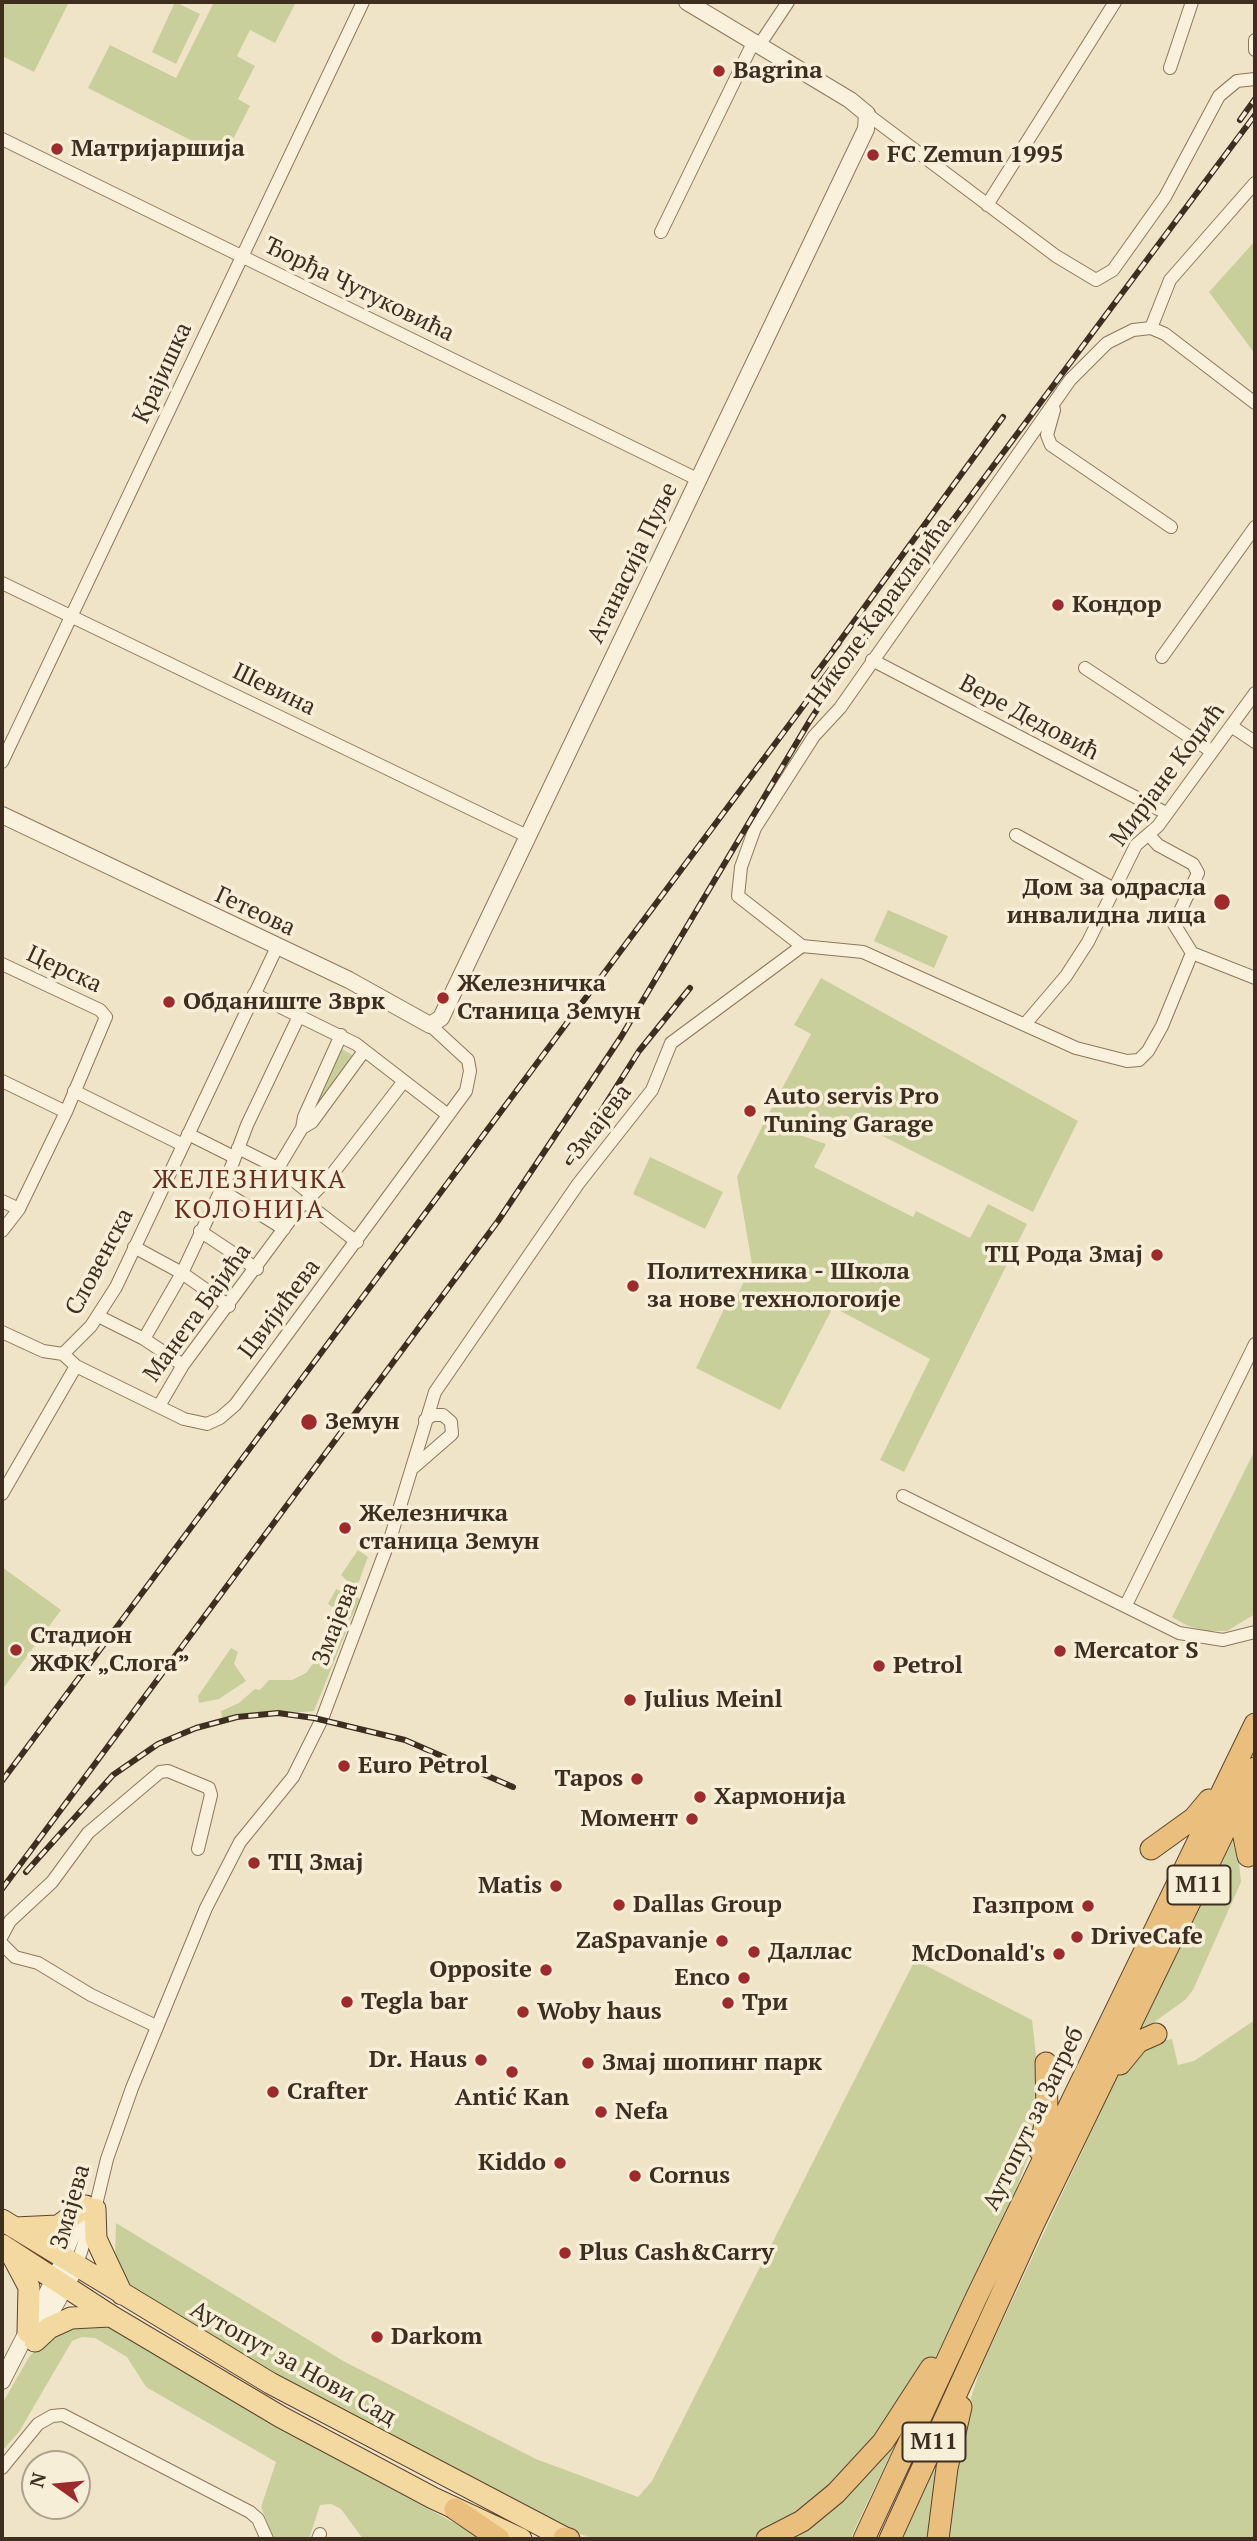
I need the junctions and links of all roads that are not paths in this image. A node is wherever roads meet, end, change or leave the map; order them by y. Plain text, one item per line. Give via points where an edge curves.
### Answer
1 (363, 2) edge
2 (687, 2) edge
3 (789, 2) edge
4 (1115, 2) edge
5 (1192, 2) edge
6 (1255, 40) edge
7 (757, 43) junction
8 (1255, 50) edge
9 (1170, 68) dead end
10 (1255, 79) edge
11 (867, 114) junction
12 (2, 139) edge
13 (1255, 183) edge
14 (987, 205) junction
15 (661, 232) dead end
16 (242, 257) junction
17 (1152, 328) junction
18 (1056, 400) junction
19 (1255, 403) edge
20 (699, 480) junction
21 (1171, 527) dead end
22 (1255, 527) edge
23 (2, 583) edge
24 (71, 616) junction
25 (1162, 657) dead end
26 (872, 660) junction
27 (1085, 668) dead end
28 (1255, 693) edge
29 (1231, 726) junction
30 (1255, 742) edge
31 (1211, 751) junction
32 (2, 762) edge
33 (1166, 813) junction
34 (2, 815) edge
35 (1016, 835) dead end
36 (1149, 835) junction
37 (527, 836) junction
38 (1114, 889) junction
39 (802, 946) junction
40 (277, 947) junction
41 (1192, 953) junction
42 (2, 964) edge
43 (1255, 978) edge
44 (254, 994) junction
45 (299, 1016) junction
46 (1026, 1023) junction
47 (430, 1025) junction
48 (341, 1035) junction
49 (364, 1051) junction
50 (470, 1071) joint
51 (404, 1081) junction
52 (2, 1082) edge
53 (74, 1091) junction
54 (66, 1112) junction
55 (448, 1115) junction
56 (302, 1129) junction
57 (185, 1139) junction
58 (236, 1152) junction
59 (278, 1168) junction
60 (221, 1190) junction
61 (308, 1198) junction
62 (2, 1201) edge
63 (19, 1209) junction
64 (284, 1229) junction
65 (2, 1231) edge
66 (200, 1231) junction
67 (357, 1242) junction
68 (134, 1247) junction
69 (257, 1269) junction
70 (182, 1273) junction
71 (229, 1306) junction
72 (98, 1316) junction
73 (2, 1332) edge
74 (144, 1339) junction
75 (1255, 1344) edge
76 (63, 1354) junction
77 (183, 1365) junction
78 (76, 1366) junction
79 (435, 1392) junction
80 (159, 1406) junction
81 (438, 1414) junction
82 (425, 1420) junction
83 (421, 1436) junction
84 (433, 1450) junction
85 (412, 1469) junction
86 (2, 1494) edge
87 (903, 1496) dead end
88 (1126, 1605) junction
89 (1255, 1632) edge
90 (1255, 1724) edge
91 (1255, 1769) edge
92 (1230, 1773) junction
93 (198, 1849) dead end
94 (1152, 1849) dead end
95 (1248, 1856) dead end
96 (2, 1936) edge
97 (2, 1944) edge
98 (156, 2026) junction
99 (1156, 2034) dead end
100 (1046, 2063) dead end
101 (1098, 2090) junction
102 (1035, 2176) junction
103 (91, 2207) junction
104 (6, 2235) edge
105 (65, 2273) junction
106 (123, 2296) junction
107 (976, 2296) junction
108 (111, 2316) junction
109 (32, 2336) junction
110 (979, 2344) junction
111 (2, 2381) edge
112 (2, 2469) edge
113 (455, 2509) junction
114 (267, 2539) edge
115 (499, 2539) edge
116 (522, 2539) edge
117 (567, 2539) edge
118 (767, 2539) edge
119 (864, 2539) edge
120 (890, 2539) edge
121 (938, 2539) edge

1 - 16 street, Крајишка
2 - 7 street
3 - 7 street
4 - 14 street
5 - 9 street
6 - 8 street
7 - 11 street
7 - 15 street
10 - 14 street via 1237,81 1220,96 1181,172 1113,270 1096,280
11 - 14 street
11 - 20 street, Атанасија Пуље via 864,139
12 - 16 street, Ђорђа Чутуковића
13 - 17 street via 1164,289
16 - 20 street, Ђорђа Чутуковића
16 - 24 street, Крајишка
17 - 18 street, Николе Караклајића via 1133,330 1107,343
17 - 19 street
18 - 21 street via 1047,435 1051,445
18 - 26 street, Николе Караклајића
20 - 37 street, Атанасија Пуље
22 - 25 street
23 - 24 street, Шевина
24 - 32 street, Крајишка
24 - 37 street, Шевина
26 - 33 street, Вере Дедовић
26 - 39 street, Николе Караклајића via 793,766 755,828 741,867 738,896
27 - 31 street
28 - 29 street, Мирјане Коџић
29 - 30 street
29 - 31 street, Мирјане Коџић
31 - 33 street, Мирјане Коџић
33 - 36 street, Мирјане Коџић
34 - 40 street, Гетеова
35 - 38 street
36 - 38 street, Мирјане Коџић via 1136,845
36 - 41 street via 1197,869 1174,924
37 - 47 street, Атанасија Пуље via 448,1007 438,1022
38 - 46 street, Мирјане Коџић via 1066,976
39 - 46 street via 863,952
39 - 79 street, Змајева via 671,1044 652,1090 555,1215
40 - 44 street, Словенска
40 - 47 street, Гетеова
41 - 43 street
41 - 46 street via 1162,1026 1139,1060 1090,1053
42 - 53 street, Церска via 100,1010 106,1017
44 - 45 street
44 - 57 street, Словенска
45 - 48 street
45 - 58 street
47 - 50 street, Гетеова via 466,1057
48 - 49 street
48 - 56 street
49 - 51 street
49 - 56 street
50 - 55 street, Цвијићева via 466,1091
51 - 55 street
51 - 61 street, Манета Бајића via 330,1177
52 - 54 street
53 - 54 street
53 - 57 street
54 - 63 street
55 - 67 street, Цвијићева
56 - 59 street
57 - 58 street
57 - 68 street, Словенска
58 - 59 street
58 - 60 street
59 - 61 street
60 - 64 street
60 - 66 street
61 - 64 street, Манета Бајића
61 - 67 street
62 - 63 street
63 - 65 street
64 - 69 street, Манета Бајића
66 - 69 street
66 - 70 street
67 - 80 street, Цвијићева via 235,1405 220,1418 207,1424
68 - 70 street
68 - 72 street, Словенска
69 - 71 street, Манета Бајића
70 - 71 street
70 - 74 street
71 - 77 street, Манета Бајића
72 - 74 street
72 - 76 street, Словенска
73 - 76 street via 43,1351
74 - 77 street
75 - 88 street
76 - 78 street
77 - 80 street, Манета Бајића
78 - 80 street
78 - 86 street
79 - 81 street
79 - 82 street, Змајева
81 - 82 street
81 - 84 street via 447,1417 453,1430 448,1441
82 - 83 street, Змајева
83 - 84 street
83 - 85 street, Змајева
84 - 85 street
85 - 98 street, Змајева via 380,1567 311,1745 293,1777 233,1853
87 - 88 street
88 - 89 street via 1180,1633 1212,1640 1232,1640
90 - 92 highway, Аутопут за Загреб / M11
91 - 95 highway via 1243,1821
91 - 101 highway, Аутопут за Загреб / M11
92 - 94 highway via 1194,1818
92 - 102 highway, Аутопут за Загреб / M11
93 - 96 street via 209,1788 160,1772 88,1833 52,1882 15,1916
97 - 98 street via 15,1957 38,1963
98 - 103 street, Змајева
99 - 101 highway via 1132,2047
100 - 102 highway via 1047,2112
101 - 110 highway, Аутопут за Загреб / M11
102 - 107 highway, Аутопут за Загреб / M11
103 - 104 main road via 58,2226
103 - 105 street, Змајева
103 - 106 main road via 96,2239
104 - 105 main road, Аутопут за Нови Сад
104 - 109 main road via 29,2287
105 - 106 main road, Аутопут за Нови Сад
105 - 108 main road, Аутопут за Нови Сад
105 - 109 street
106 - 117 main road, Аутопут за Нови Сад via 302,2401
107 - 118 highway via 896,2424 868,2459 815,2512
107 - 119 highway, Аутопут за Загреб / M11
108 - 109 main road via 71,2318
108 - 113 main road, Аутопут за Нови Сад via 281,2417
109 - 111 street
110 - 120 highway, Аутопут за Загреб / M11
110 - 121 highway via 947,2468
112 - 114 street via 38,2424 63,2415 250,2512
113 - 115 highway
113 - 116 main road, Аутопут за Нови Сад

